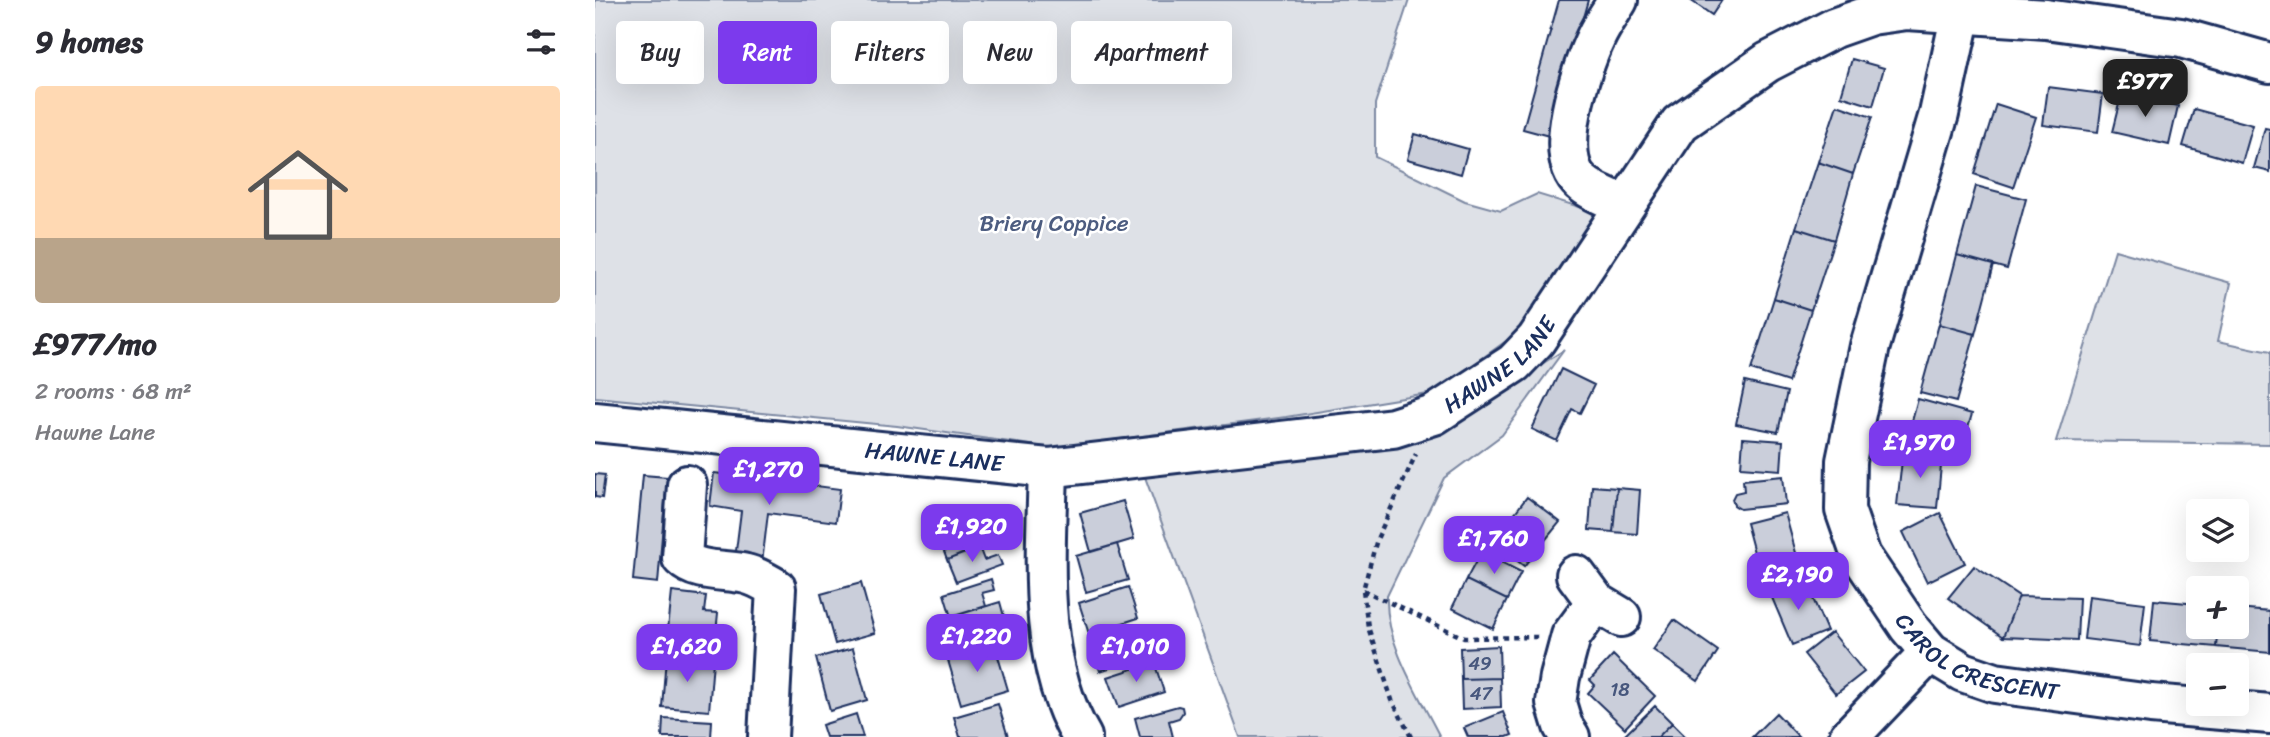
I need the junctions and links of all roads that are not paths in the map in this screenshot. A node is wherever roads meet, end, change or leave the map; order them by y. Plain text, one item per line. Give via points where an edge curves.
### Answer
1 (1618, 0) edge
2 (1907, 5) edge
3 (1961, 13) junction
4 (2270, 64) edge
5 (1624, 205) junction
6 (595, 422) edge
7 (1048, 468) junction
8 (687, 485) dead end
9 (1598, 598) dead end
10 (1930, 652) junction
11 (2270, 714) edge
12 (768, 737) edge
13 (1081, 737) edge
14 (1570, 737) edge
15 (1849, 737) edge

1 - 5 street via 1577,82 1568,159 1580,182
2 - 3 street, HAWNE LANE
2 - 5 street, HAWNE LANE via 1834,27 1727,89 1680,123
3 - 4 street, HAWNE LANE via 2046,19 2181,38
3 - 10 street, CAROL CRESCENT via 1940,114 1870,346 1846,461 1845,510 1861,556
5 - 7 street, HAWNE LANE via 1536,340 1514,363 1434,415 1393,428
6 - 7 street, HAWNE LANE
7 - 13 street via 1046,611 1062,694
8 - 12 street via 682,558 697,567 749,574 776,588
9 - 14 street via 1571,636 1560,677 1556,703
10 - 11 street, CAROL CRESCENT via 1963,672 1995,683
10 - 15 street

